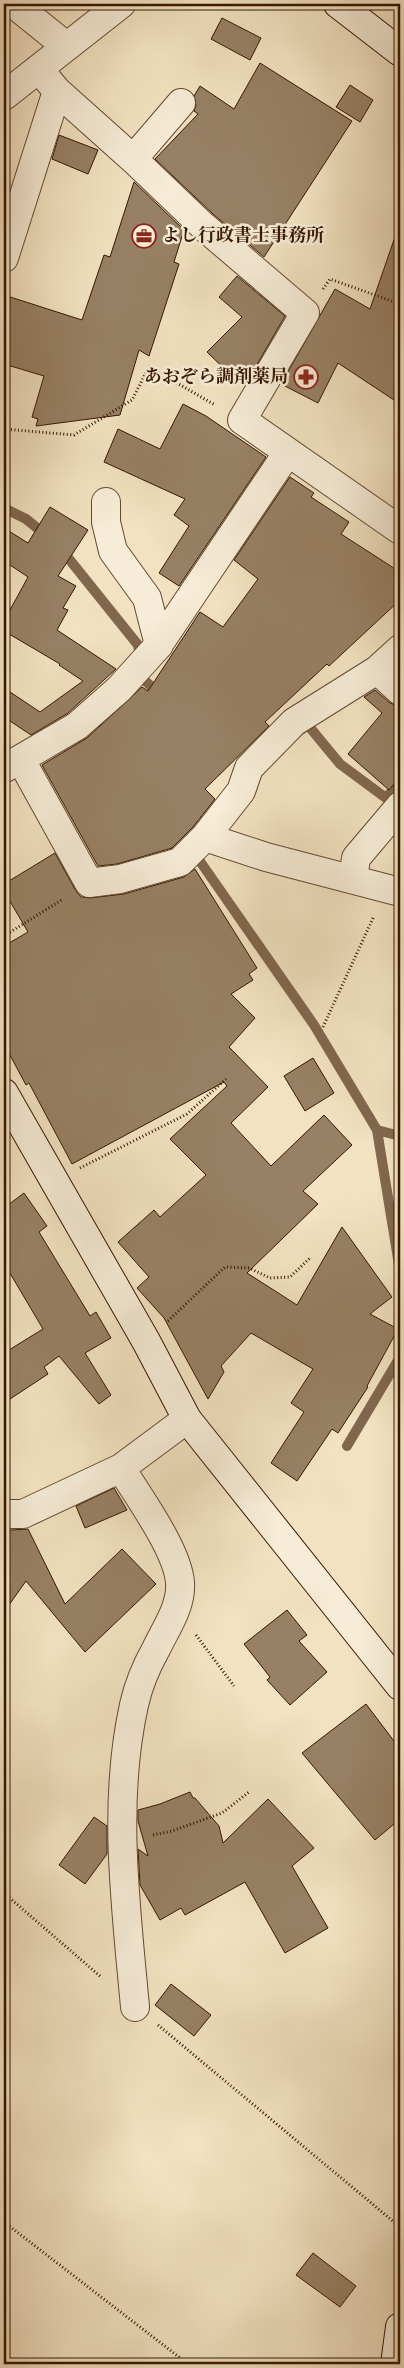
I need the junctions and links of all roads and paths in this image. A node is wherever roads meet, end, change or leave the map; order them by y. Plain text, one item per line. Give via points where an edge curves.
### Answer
1 (14, 4) edge
2 (122, 4) edge
3 (338, 4) edge
4 (66, 46) junction
5 (400, 52) edge
6 (39, 69) junction
7 (57, 91) junction
8 (4, 96) edge
9 (181, 103) dead end
10 (133, 160) junction
11 (4, 258) edge
12 (400, 304) edge
13 (305, 313) junction
14 (242, 420) junction
15 (4, 429) edge
16 (288, 452) junction
17 (106, 502) dead end
18 (400, 530) edge
19 (158, 646) junction
20 (400, 649) edge
21 (377, 670) junction
22 (400, 691) edge
23 (12, 764) edge
24 (400, 806) edge
25 (205, 837) junction
26 (353, 879) junction
27 (89, 883) junction
28 (393, 890) edge
29 (4, 936) edge
30 (323, 1027) dead end
31 (226, 1079) dead end
32 (4, 1093) edge
33 (53, 1182) junction
34 (310, 1258) dead end
35 (146, 1342) junction
36 (187, 1419) junction
37 (121, 1468) junction
38 (4, 1514) edge
39 (177, 1608) junction
40 (234, 1686) dead end
41 (400, 1686) edge
42 (249, 1792) dead end
43 (121, 1841) junction
44 (4, 1892) edge
45 (135, 2007) junction
46 (4, 2222) edge
47 (400, 2227) edge
48 (400, 2327) edge
49 (188, 2364) edge
50 (394, 2364) edge

1 - 4 street
2 - 4 street
3 - 5 street
4 - 6 street
6 - 7 street
6 - 8 street
7 - 10 street
7 - 11 street
9 - 10 street
10 - 13 street via 203,226
12 - 13 path via 330,279
13 - 14 street
14 - 15 path via 149,367 132,400 74,435
14 - 16 street
16 - 18 street
16 - 19 street
17 - 19 street via 106,522 113,551 147,598
19 - 23 street via 77,726
20 - 21 street
21 - 22 street
21 - 25 street via 294,722 249,768 241,792
23 - 27 street
24 - 26 street via 356,858
25 - 26 street via 266,857
25 - 27 street via 180,862 120,879
26 - 28 street
27 - 29 path
28 - 30 path
31 - 33 path via 187,1114
32 - 33 street
33 - 35 street
34 - 35 path via 290,1277 270,1278 249,1268 225,1267
35 - 36 street
36 - 37 street
36 - 41 street
37 - 38 street via 23,1514
37 - 39 street via 174,1557 180,1583
39 - 40 path
39 - 43 street via 154,1651 134,1704 126,1757
42 - 43 path via 222,1813 172,1831
43 - 45 street
44 - 45 path
45 - 47 path
46 - 49 path
48 - 50 street

